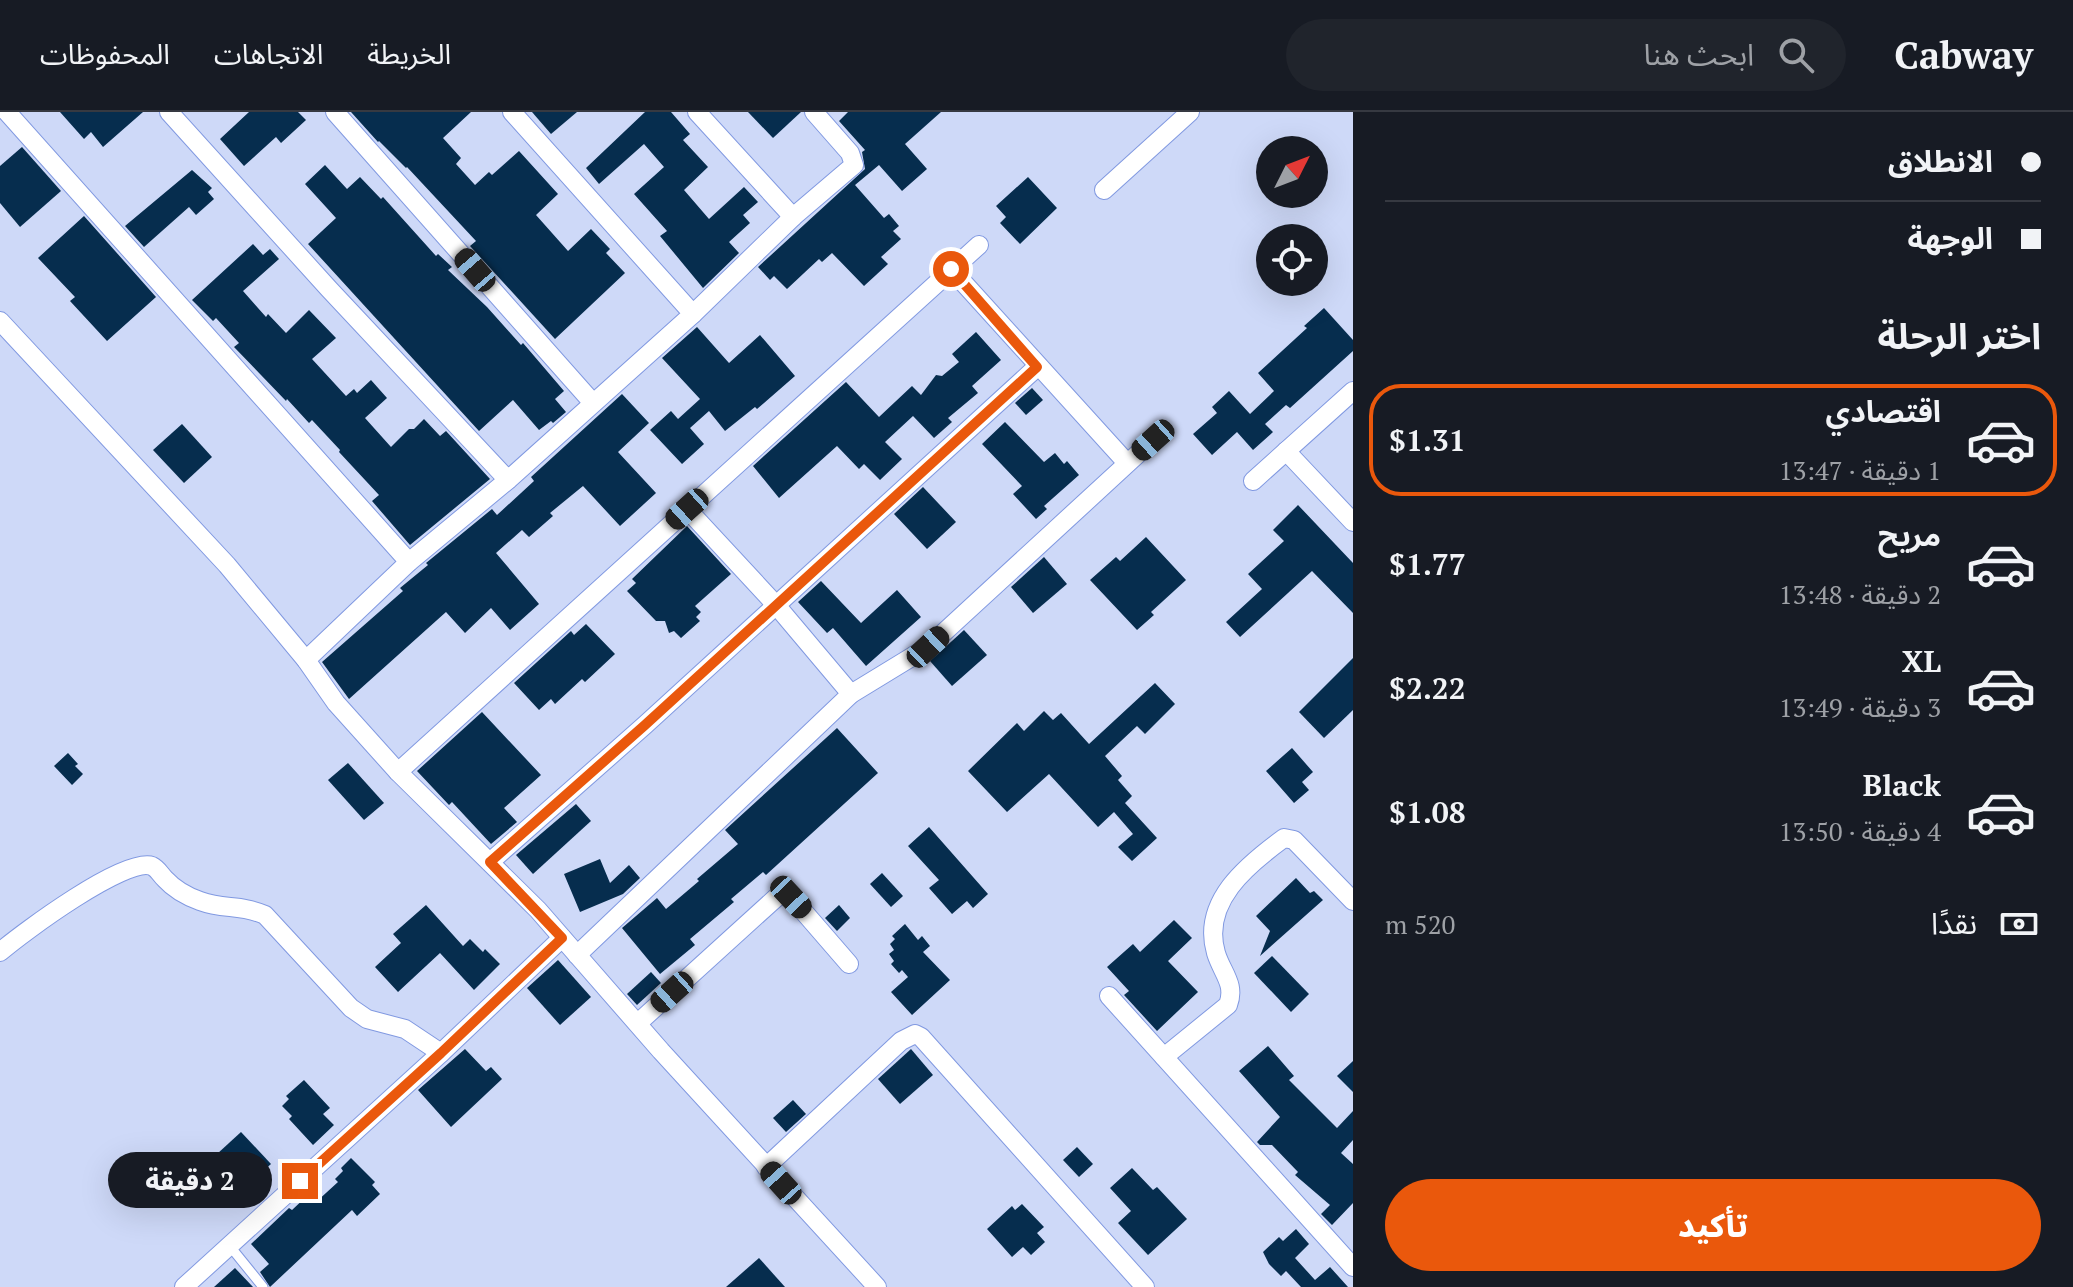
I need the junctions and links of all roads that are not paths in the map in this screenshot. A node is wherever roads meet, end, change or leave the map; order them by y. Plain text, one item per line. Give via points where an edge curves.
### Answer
1 (7, 112) edge
2 (169, 112) edge
3 (335, 112) edge
4 (512, 112) edge
5 (697, 112) edge
6 (814, 112) edge
7 (1190, 112) edge
8 (1104, 190) dead end
9 (793, 217) junction
10 (979, 245) dead end
11 (951, 269) junction
12 (693, 314) junction
13 (0, 321) edge
14 (1037, 367) junction
15 (1353, 391) edge
16 (593, 403) junction
17 (1153, 440) dead end
18 (1286, 451) junction
19 (1127, 463) junction
20 (508, 480) junction
21 (1253, 481) dead end
22 (687, 509) junction
23 (1353, 522) edge
24 (409, 562) junction
25 (776, 605) junction
26 (306, 660) junction
27 (851, 694) junction
28 (398, 772) junction
29 (490, 862) junction
30 (1353, 901) edge
31 (562, 938) junction
32 (0, 952) edge
33 (577, 955) junction
34 (849, 964) dead end
35 (1109, 996) dead end
36 (638, 1023) junction
37 (441, 1053) junction
38 (1164, 1057) junction
39 (766, 1167) junction
40 (229, 1245) junction
41 (1353, 1267) edge
42 (184, 1287) edge
43 (263, 1287) edge
44 (877, 1287) edge
45 (1145, 1287) edge

1 - 24 street
2 - 20 street
3 - 16 street
4 - 12 street
5 - 9 street
6 - 9 street via 850,153 854,165
7 - 8 street
9 - 12 street
10 - 11 street
11 - 14 street
11 - 22 street
12 - 16 street
13 - 26 street via 227,565
14 - 19 street
14 - 25 street
15 - 18 street
16 - 20 street
17 - 19 street
18 - 21 street
18 - 23 street
19 - 27 street via 928,647
20 - 24 street
22 - 25 street
22 - 28 street
24 - 26 street
25 - 27 street
25 - 29 street
26 - 28 street via 336,703
27 - 33 street
28 - 29 street
29 - 31 street
30 - 38 street via 1294,840 1284,838 1269,849 1234,882 1217,908 1216,952 1232,986 1228,1005
31 - 33 street
31 - 37 street
32 - 37 street via 63,905 149,865 184,896 265,915 351,1008 367,1019 405,1029
33 - 36 street
34 - 36 street via 791,897 779,895
35 - 38 street
36 - 39 street
37 - 40 street
38 - 41 street
39 - 44 street
39 - 45 street via 901,1041 915,1034
40 - 42 street
40 - 43 lane

